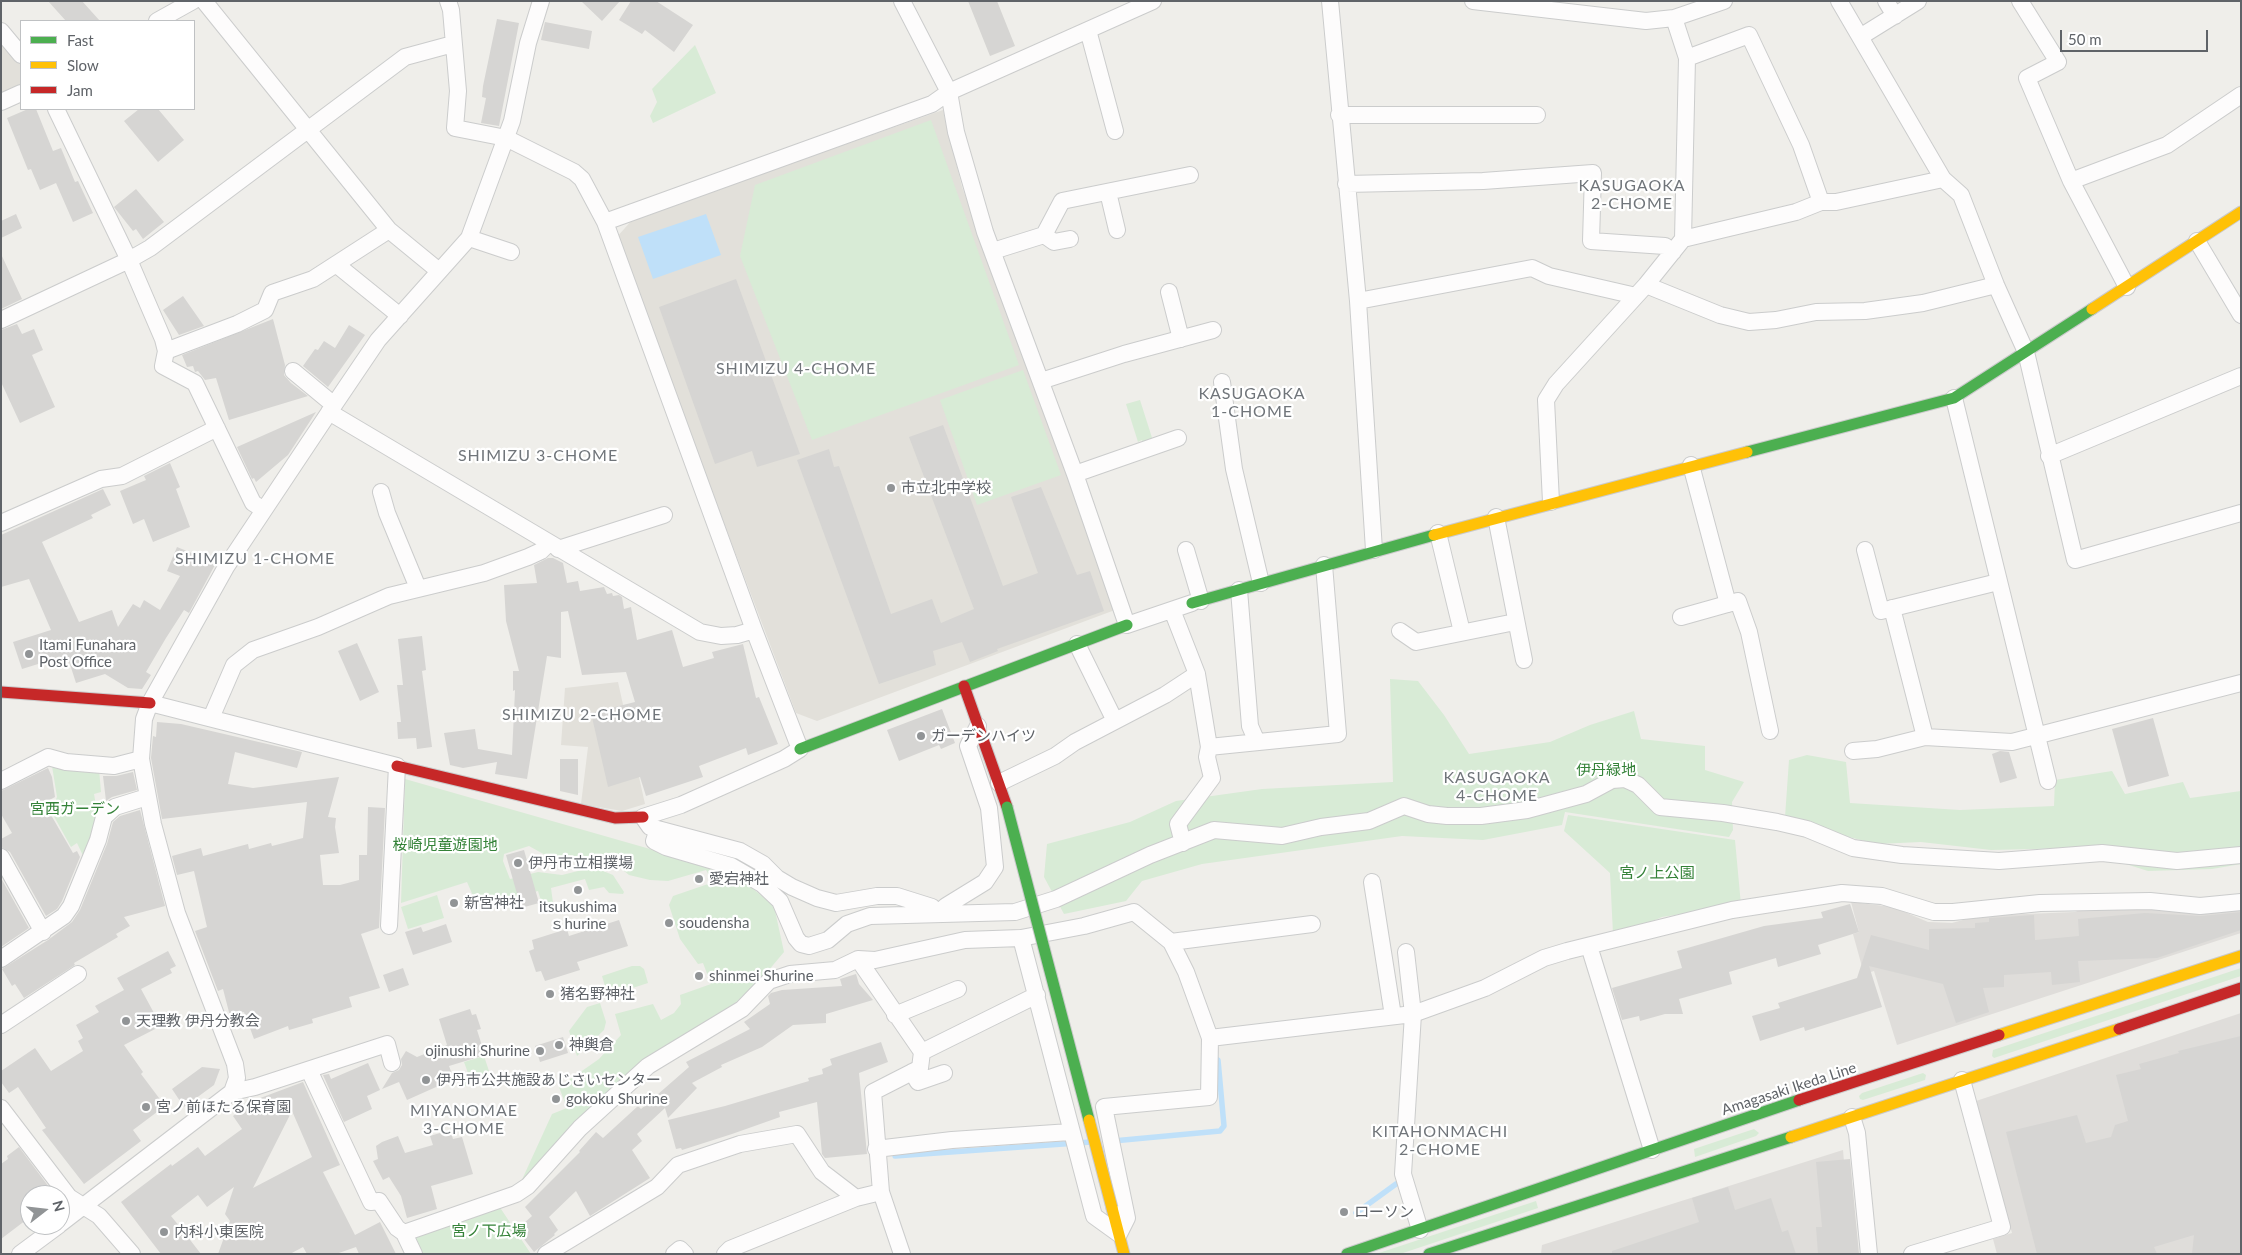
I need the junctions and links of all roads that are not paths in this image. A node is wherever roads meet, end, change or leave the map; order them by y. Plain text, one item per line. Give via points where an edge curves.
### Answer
1 (193, 1) edge
2 (204, 1) edge
3 (448, 1) edge
4 (541, 1) edge
5 (902, 1) edge
6 (1153, 1) edge
7 (1330, 1) edge
8 (1474, 1) edge
9 (1724, 1) edge
10 (1839, 1) edge
11 (1886, 1) edge
12 (1918, 1) edge
13 (2020, 1) edge
14 (1521, 4) edge
15 (1894, 16) junction
16 (1674, 18) junction
17 (158, 20) edge
18 (1088, 30) junction
19 (1, 31) edge
20 (1860, 37) junction
21 (453, 44) junction
22 (20, 54) edge
23 (1687, 58) junction
24 (949, 92) junction
25 (20, 93) edge
26 (2241, 95) edge
27 (1, 102) edge
28 (56, 110) edge
29 (1339, 115) junction
30 (1537, 115) dead end
31 (309, 131) junction
32 (1115, 131) dead end
33 (506, 138) junction
34 (1190, 175) dead end
35 (1943, 179) junction
36 (2071, 181) junction
37 (1346, 184) junction
38 (1108, 192) junction
39 (1821, 202) junction
40 (2241, 212) edge
41 (604, 222) junction
42 (389, 230) junction
43 (1117, 230) dead end
44 (1044, 235) junction
45 (469, 238) junction
46 (1070, 239) dead end
47 (2197, 241) junction
48 (1678, 245) junction
49 (992, 251) junction
50 (511, 252) dead end
51 (129, 260) junction
52 (336, 265) junction
53 (439, 271) junction
54 (1996, 285) junction
55 (2127, 287) junction
56 (1641, 290) junction
57 (1169, 292) dead end
58 (1358, 300) junction
59 (2241, 315) edge
60 (400, 316) junction
61 (1, 320) edge
62 (1213, 330) dead end
63 (1181, 339) junction
64 (166, 352) junction
65 (2026, 352) junction
66 (293, 371) dead end
67 (2241, 376) edge
68 (1041, 382) junction
69 (1222, 382) dead end
70 (1954, 398) junction
71 (332, 408) junction
72 (217, 428) junction
73 (1178, 438) dead end
74 (2049, 456) junction
75 (1691, 465) junction
76 (1075, 474) junction
77 (381, 492) dead end
78 (1551, 502) junction
79 (264, 510) junction
80 (2241, 513) edge
81 (664, 515) dead end
82 (1496, 517) junction
83 (1, 523) edge
84 (1438, 533) junction
85 (554, 546) junction
86 (1186, 550) dead end
87 (1374, 550) junction
88 (1864, 550) dead end
89 (1324, 565) junction
90 (1998, 582) junction
91 (1261, 583) junction
92 (418, 588) junction
93 (1239, 590) junction
94 (1197, 602) junction
95 (1728, 604) junction
96 (1892, 608) junction
97 (1172, 610) junction
98 (1681, 617) dead end
99 (1516, 622) junction
100 (1127, 625) junction
101 (754, 630) junction
102 (1400, 631) dead end
103 (1462, 632) junction
104 (1077, 644) junction
105 (1524, 660) dead end
106 (1197, 674) junction
107 (2241, 683) edge
108 (964, 686) junction
109 (1, 692) edge
110 (150, 702) junction
111 (211, 718) junction
112 (1115, 721) junction
113 (978, 726) junction
114 (1770, 731) dead end
115 (2037, 735) junction
116 (1925, 737) junction
117 (1257, 742) junction
118 (1209, 747) junction
119 (800, 749) junction
120 (1853, 751) dead end
121 (141, 758) junction
122 (397, 766) junction
123 (1, 781) edge
124 (2048, 781) dead end
125 (999, 783) junction
126 (147, 797) junction
127 (643, 817) junction
128 (658, 829) junction
129 (1183, 843) junction
130 (2241, 855) edge
131 (1, 857) edge
132 (1372, 882) dead end
133 (2241, 902) edge
134 (936, 914) junction
135 (1312, 924) dead end
136 (389, 926) dead end
137 (43, 932) junction
138 (1021, 938) junction
139 (1171, 942) junction
140 (1589, 946) junction
141 (1406, 952) dead end
142 (2241, 956) edge
143 (1, 959) edge
144 (858, 959) junction
145 (78, 974) dead end
146 (2241, 988) edge
147 (958, 989) dead end
148 (1037, 995) junction
149 (895, 1014) junction
150 (1413, 1014) junction
151 (1393, 1016) junction
152 (1, 1025) edge
153 (1210, 1038) junction
154 (922, 1052) junction
155 (392, 1063) dead end
156 (309, 1070) junction
157 (912, 1072) junction
158 (944, 1073) dead end
159 (1962, 1080) junction
160 (232, 1092) junction
161 (1, 1108) edge
162 (1852, 1116) junction
163 (1070, 1132) junction
164 (876, 1149) junction
165 (1652, 1150) junction
166 (881, 1192) junction
167 (856, 1198) junction
168 (85, 1206) junction
169 (70, 1217) edge
170 (1420, 1230) junction
171 (404, 1233) junction
172 (1119, 1234) junction
173 (46, 1235) edge
174 (20, 1254) edge
175 (132, 1254) edge
176 (414, 1254) edge
177 (546, 1254) edge
178 (674, 1254) edge
179 (685, 1254) edge
180 (725, 1254) edge
181 (902, 1254) edge
182 (1124, 1254) edge
183 (1347, 1254) edge
184 (1429, 1254) edge
185 (1869, 1254) edge
186 (1912, 1254) edge

1 - 17 street
2 - 31 street
3 - 21 street
4 - 33 street
5 - 24 street
6 - 18 street
7 - 29 street
8 - 14 street
9 - 16 street
10 - 20 street
11 - 15 street
12 - 15 street
13 - 36 street via 2058,62 2027,78
14 - 16 street via 1646,21
15 - 20 street
16 - 23 street
18 - 24 street
18 - 32 street
19 - 22 street
20 - 35 street
21 - 31 street via 405,57
21 - 33 street via 458,91 455,128
23 - 39 street via 1749,35 1801,145
23 - 48 street
24 - 41 street via 932,104
24 - 49 street via 956,132
25 - 27 street
26 - 36 street via 2167,145
28 - 51 street
29 - 30 street
29 - 37 street
31 - 42 street
31 - 51 street
33 - 41 street via 574,172 582,179
33 - 45 street
34 - 38 street
35 - 39 street via 1836,202
35 - 54 street via 1961,195
36 - 55 street
37 - 48 street via 1483,181 1593,173 1591,241
37 - 58 street
38 - 43 street
38 - 44 street via 1062,201
39 - 48 street
40 - 47 street
41 - 101 street
42 - 52 street
42 - 53 street
44 - 46 street via 1054,242
44 - 49 street
45 - 50 street
45 - 53 street
47 - 55 street
47 - 59 street
48 - 56 street
49 - 68 street
51 - 61 street
51 - 64 street
52 - 60 street
52 - 64 street via 313,279 272,293 265,310
53 - 60 street
54 - 56 street via 1923,304 1865,311 1816,312 1749,322
54 - 65 street
55 - 65 street
56 - 58 street via 1549,276 1532,268
56 - 78 street via 1556,384 1546,400
57 - 63 street
58 - 87 street
60 - 71 street via 378,340
62 - 63 street
63 - 68 street
64 - 72 street via 163,366 195,383
65 - 70 street
65 - 74 street
66 - 71 street
67 - 74 street
68 - 76 street
69 - 91 street via 1234,469
70 - 75 street
70 - 90 street
71 - 79 street
71 - 85 street
72 - 79 street via 253,503
72 - 83 street via 122,476 101,479
73 - 76 street
74 - 80 street via 2075,560
75 - 78 street
75 - 95 street
76 - 100 street
77 - 92 street
78 - 82 street
79 - 110 street via 226,567
81 - 85 street
82 - 84 street
82 - 99 street
84 - 87 street
84 - 103 street
85 - 92 street via 484,573
85 - 101 street via 700,632 720,636
86 - 94 street
87 - 89 street
88 - 96 street via 1881,611
89 - 91 street
89 - 117 street via 1338,734
90 - 96 street
90 - 115 street
91 - 93 street
92 - 111 street via 376,600 318,627 244,655 234,665
93 - 94 street
93 - 117 street via 1250,726
94 - 97 street
95 - 98 street
95 - 114 street via 1738,602 1749,632 1771,712
96 - 116 street
97 - 100 street
97 - 106 street
99 - 103 street
99 - 105 street
100 - 104 street
101 - 119 street
102 - 103 street via 1416,642
104 - 108 street
104 - 112 street
106 - 112 street
106 - 118 street
107 - 115 street
108 - 113 street
108 - 119 street
109 - 110 street
110 - 111 street
110 - 121 street via 141,736
111 - 122 street
112 - 125 street via 1074,742 1055,756
113 - 125 street
113 - 134 street via 968,746 989,808 995,866 985,882
115 - 116 street via 2012,742
115 - 124 street
116 - 120 street via 1878,749
117 - 118 street
118 - 129 street via 1207,757 1212,778 1178,824
119 - 127 street via 690,801
121 - 123 street via 114,766 66,762 48,757
121 - 126 street
122 - 127 street via 615,818
122 - 136 street
125 - 172 street, bridge
126 - 137 street via 115,807 104,818 71,906 64,916
126 - 160 street via 177,913 235,1064 237,1078
127 - 128 street via 650,826
128 - 134 street via 740,851 763,864 777,878 817,898 836,903 897,896 932,906
128 - 134 street via 654,841 731,866 762,884 780,901 801,944 809,946 828,940 847,924 870,916
129 - 130 street via 1214,830 1282,836 1369,821 1404,806 1447,816 1481,816 1526,810 1586,794 1612,780 1625,779 1638,785 1660,807 1777,822 1807,829 1853,848 1902,855 1998,861 2102,853 2177,861
129 - 134 street via 1056,899 1015,912
131 - 137 street
132 - 151 street via 1370,905
133 - 140 street via 2200,906 2150,901 2040,903 1934,912 1882,896 1842,893 1732,910
135 - 139 street
137 - 143 street
138 - 139 street via 1134,912
138 - 144 street via 965,940 875,960
138 - 148 street
139 - 153 street via 1186,972
140 - 150 street via 1544,958 1485,988
140 - 165 street
141 - 150 street
142 - 165 street, Amagasaki Ikeda Line
144 - 149 street
144 - 171 street via 835,970 790,974 769,981 742,1008 648,1066 580,1128 528,1186 516,1194
145 - 152 street
146 - 159 street
147 - 149 street
148 - 154 street
148 - 163 street
149 - 154 street
150 - 151 street
150 - 170 street via 1403,1174
151 - 153 street
153 - 172 street via 1209,1097 1104,1107 1127,1218
154 - 157 street via 920,1068
155 - 156 street via 387,1044
156 - 160 street
156 - 171 street via 371,1202 379,1201
157 - 158 street via 918,1082
157 - 164 street via 873,1092
159 - 162 street
159 - 186 street via 2002,1227
160 - 168 street
161 - 168 street via 69,1197
162 - 184 street
162 - 185 street via 1857,1133
163 - 164 street
163 - 172 street via 1094,1216
164 - 166 street
165 - 170 street, Amagasaki Ikeda Line
166 - 167 street
166 - 181 street
167 - 177 street via 822,1172 796,1134 740,1144 678,1165 657,1187
167 - 180 street via 730,1249
168 - 169 street
168 - 175 street
170 - 183 street, Amagasaki Ikeda Line
171 - 176 street
172 - 182 street
173 - 174 street
178 - 179 street via 680,1249

